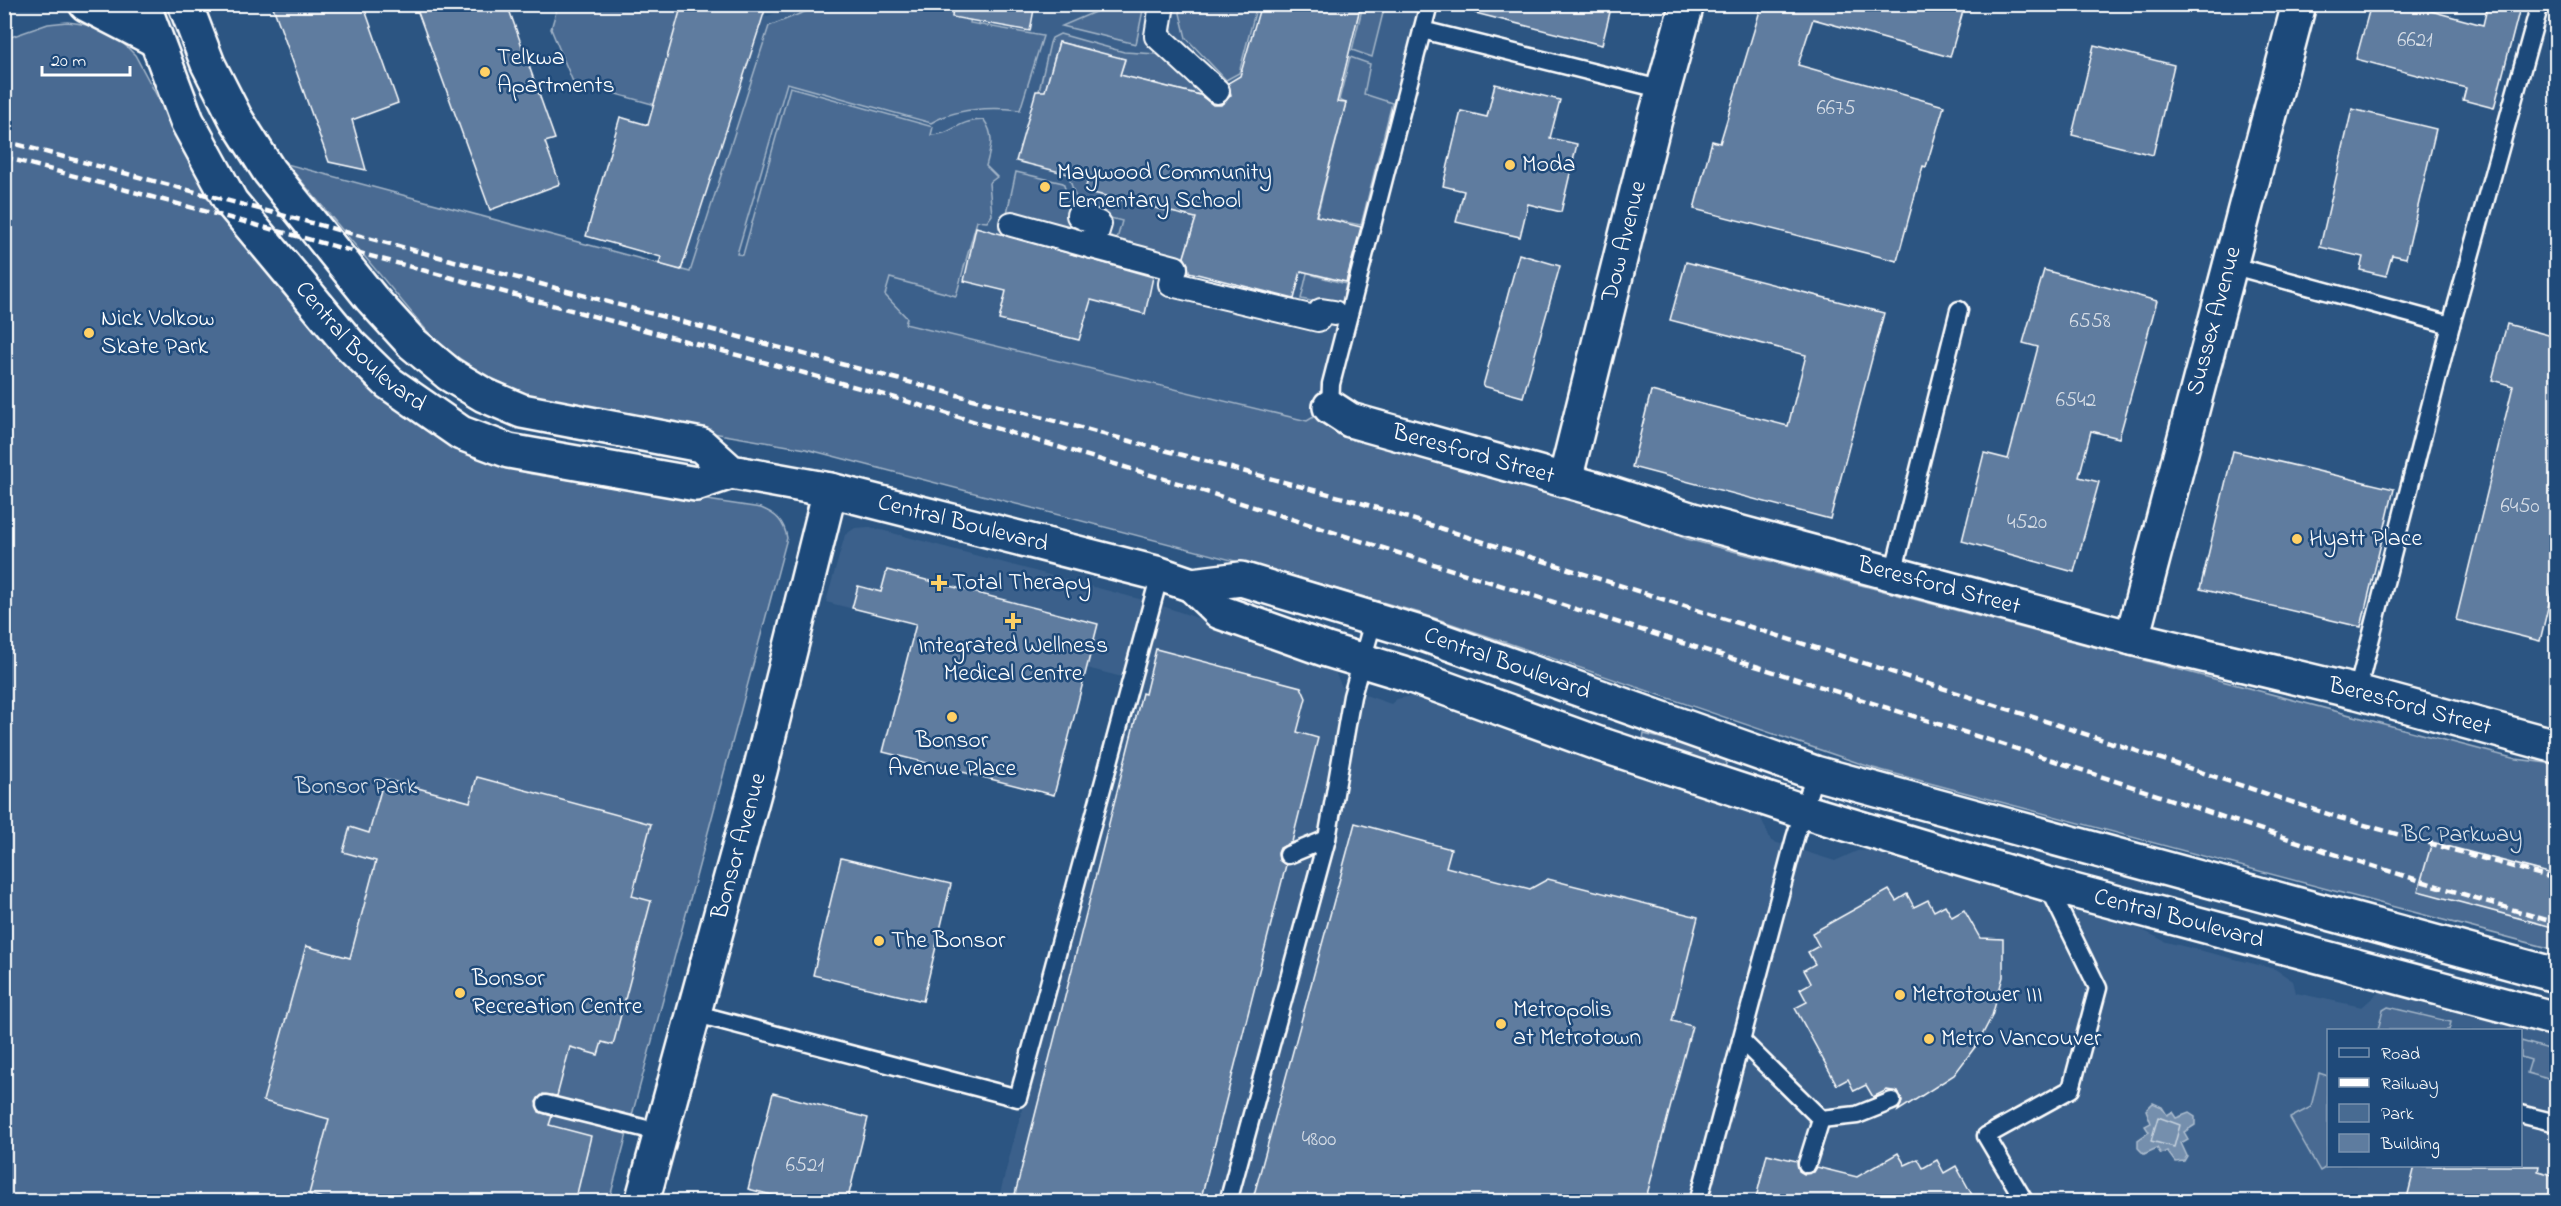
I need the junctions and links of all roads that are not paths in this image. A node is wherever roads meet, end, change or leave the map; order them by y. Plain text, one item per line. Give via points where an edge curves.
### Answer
1 (86, 4) edge
2 (143, 4) edge
3 (185, 4) edge
4 (1162, 4) edge
5 (1429, 4) edge
6 (1687, 4) edge
7 (2299, 4) edge
8 (2540, 4) edge
9 (1422, 30) junction
10 (154, 39) junction
11 (1664, 90) junction
12 (1218, 91) dead end
13 (1079, 214) dead end
14 (1012, 224) dead end
15 (1092, 246) junction
16 (2230, 265) junction
17 (1959, 310) dead end
18 (1334, 314) dead end
19 (2451, 325) junction
20 (1330, 407) joint
21 (731, 472) junction
22 (1565, 480) junction
23 (830, 490) junction
24 (1160, 574) junction
25 (1893, 574) junction
26 (1192, 585) junction
27 (1374, 618) junction
28 (2132, 638) junction
29 (1362, 660) junction
30 (2357, 692) junction
31 (2556, 746) edge
32 (1815, 773) junction
33 (1803, 811) junction
34 (1327, 839) junction
35 (1288, 855) dead end
36 (2047, 884) junction
37 (2556, 975) edge
38 (693, 1013) junction
39 (2556, 1019) edge
40 (1741, 1040) junction
41 (1892, 1101) dead end
42 (546, 1104) dead end
43 (2522, 1114) edge
44 (1821, 1119) junction
45 (2556, 1123) edge
46 (660, 1132) junction
47 (1807, 1164) dead end
48 (642, 1202) edge
49 (1228, 1202) edge
50 (1698, 1202) edge
51 (2025, 1202) edge

1 - 10 street
2 - 10 street, Central Boulevard
3 - 21 street, Central Boulevard via 208,64 269,171 371,298 419,349 457,379 522,411 700,445
4 - 12 street via 1157,36
5 - 9 lane
6 - 11 street, Dow Avenue
7 - 16 street, Sussex Avenue
8 - 19 lane
9 - 11 lane
9 - 20 lane via 1331,384
10 - 21 street, Central Boulevard via 187,121 231,202 349,344 388,383 461,433 509,451 696,484
11 - 22 street, Dow Avenue
13 - 15 street via 1099,224
14 - 15 street
15 - 18 street via 1175,268 1171,284 1297,307 1318,319 1321,311
16 - 19 lane
16 - 28 street, Sussex Avenue
17 - 25 lane
19 - 30 lane
20 - 22 street, Beresford Street via 1350,420
21 - 23 street, Central Boulevard
22 - 25 street, Beresford Street
23 - 24 street, Central Boulevard
23 - 38 street, Bonsor Avenue via 760,771
24 - 26 street, Central Boulevard
24 - 38 lane via 1018,1098
25 - 28 street, Beresford Street
26 - 27 street, Central Boulevard via 1241,579
26 - 29 street, Central Boulevard via 1220,612
27 - 29 lane
27 - 32 street, Central Boulevard
28 - 30 street, Beresford Street
29 - 33 street, Central Boulevard
29 - 34 lane
30 - 31 street, Beresford Street
32 - 33 lane
32 - 37 street, Central Boulevard
33 - 36 street, Central Boulevard
33 - 40 lane
34 - 35 lane
34 - 49 lane
36 - 39 street, Central Boulevard
36 - 51 lane via 2098,988 2071,1089 1986,1136
38 - 46 street, Bonsor Avenue
40 - 44 lane
40 - 50 lane
41 - 44 lane via 1857,1115
42 - 46 lane
43 - 45 lane
44 - 47 lane
46 - 48 street, Bonsor Avenue

